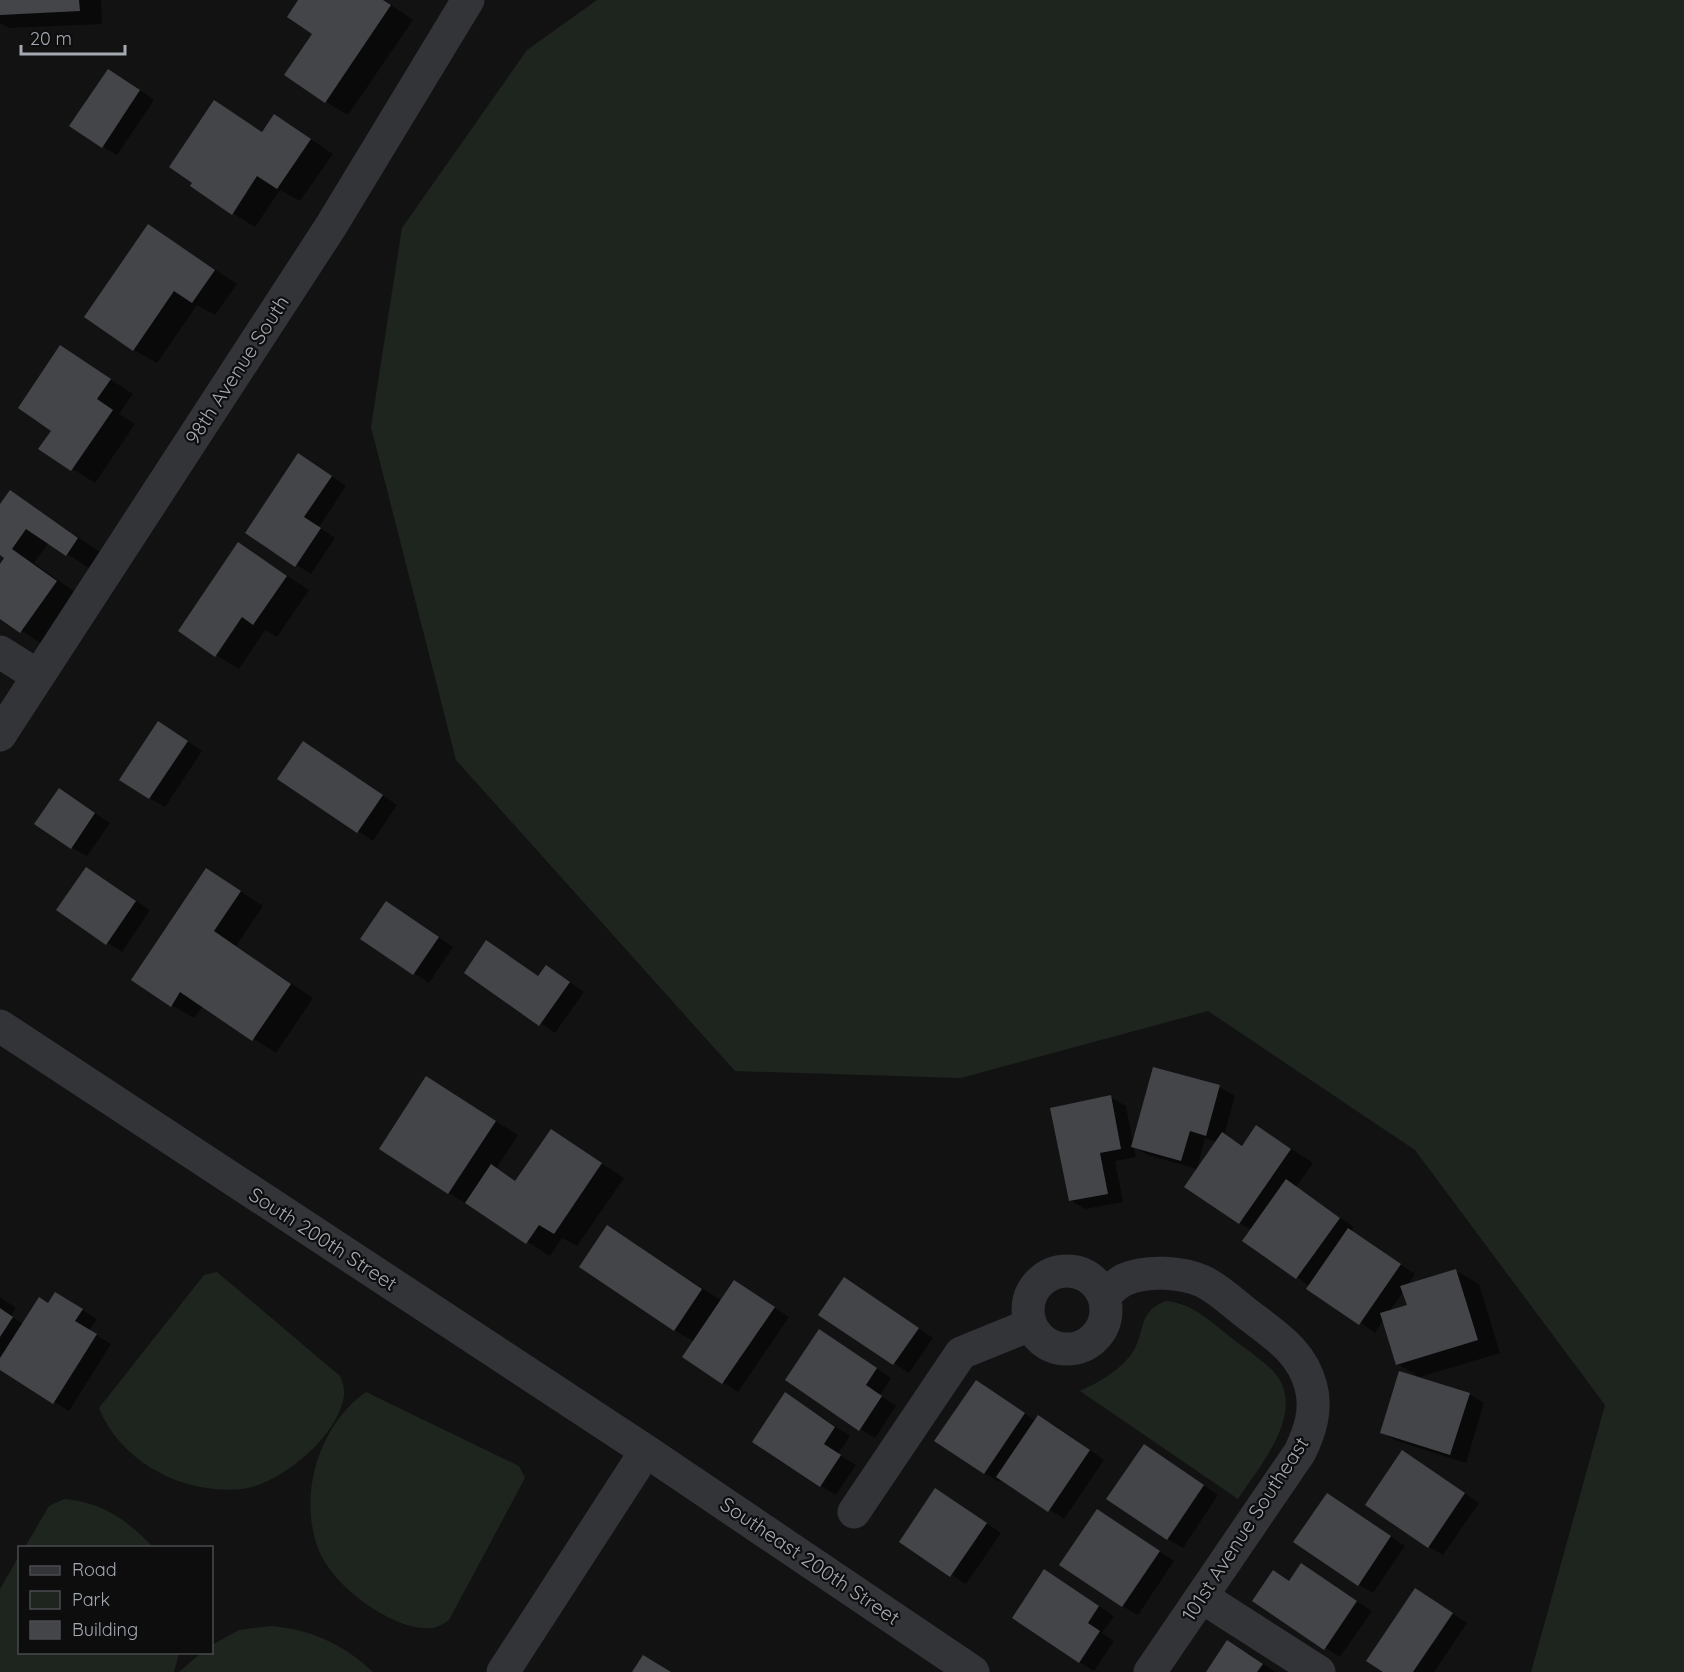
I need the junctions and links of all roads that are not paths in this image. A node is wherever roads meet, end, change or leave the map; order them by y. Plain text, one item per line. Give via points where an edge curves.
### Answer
1 (468, 0) edge
2 (0, 652) edge
3 (38, 676) junction
4 (0, 735) edge
5 (0, 1026) edge
6 (1104, 1295) junction
7 (1030, 1325) junction
8 (646, 1451) junction
9 (854, 1512) dead end
10 (1202, 1597) junction
11 (503, 1672) edge
12 (973, 1672) edge
13 (1150, 1672) edge
14 (1319, 1672) edge

1 - 3 street, 98th Avenue South via 331,226
2 - 3 street
3 - 4 street, 98th Avenue South
5 - 8 street, South 200th Street
6 - 7 street via 1095,1282 1082,1274 1067,1270 1052,1273 1030,1295
6 - 7 street via 1107,1310 1103,1325 1095,1338 1082,1347 1051,1347 1038,1338
6 - 10 street, 101st Avenue Southeast via 1126,1279 1149,1274 1203,1281 1288,1345 1305,1366 1314,1412 1310,1430 1300,1452
7 - 9 street via 961,1353
8 - 11 street
8 - 12 street, Southeast 200th Street
10 - 13 street, 101st Avenue Southeast
10 - 14 street

